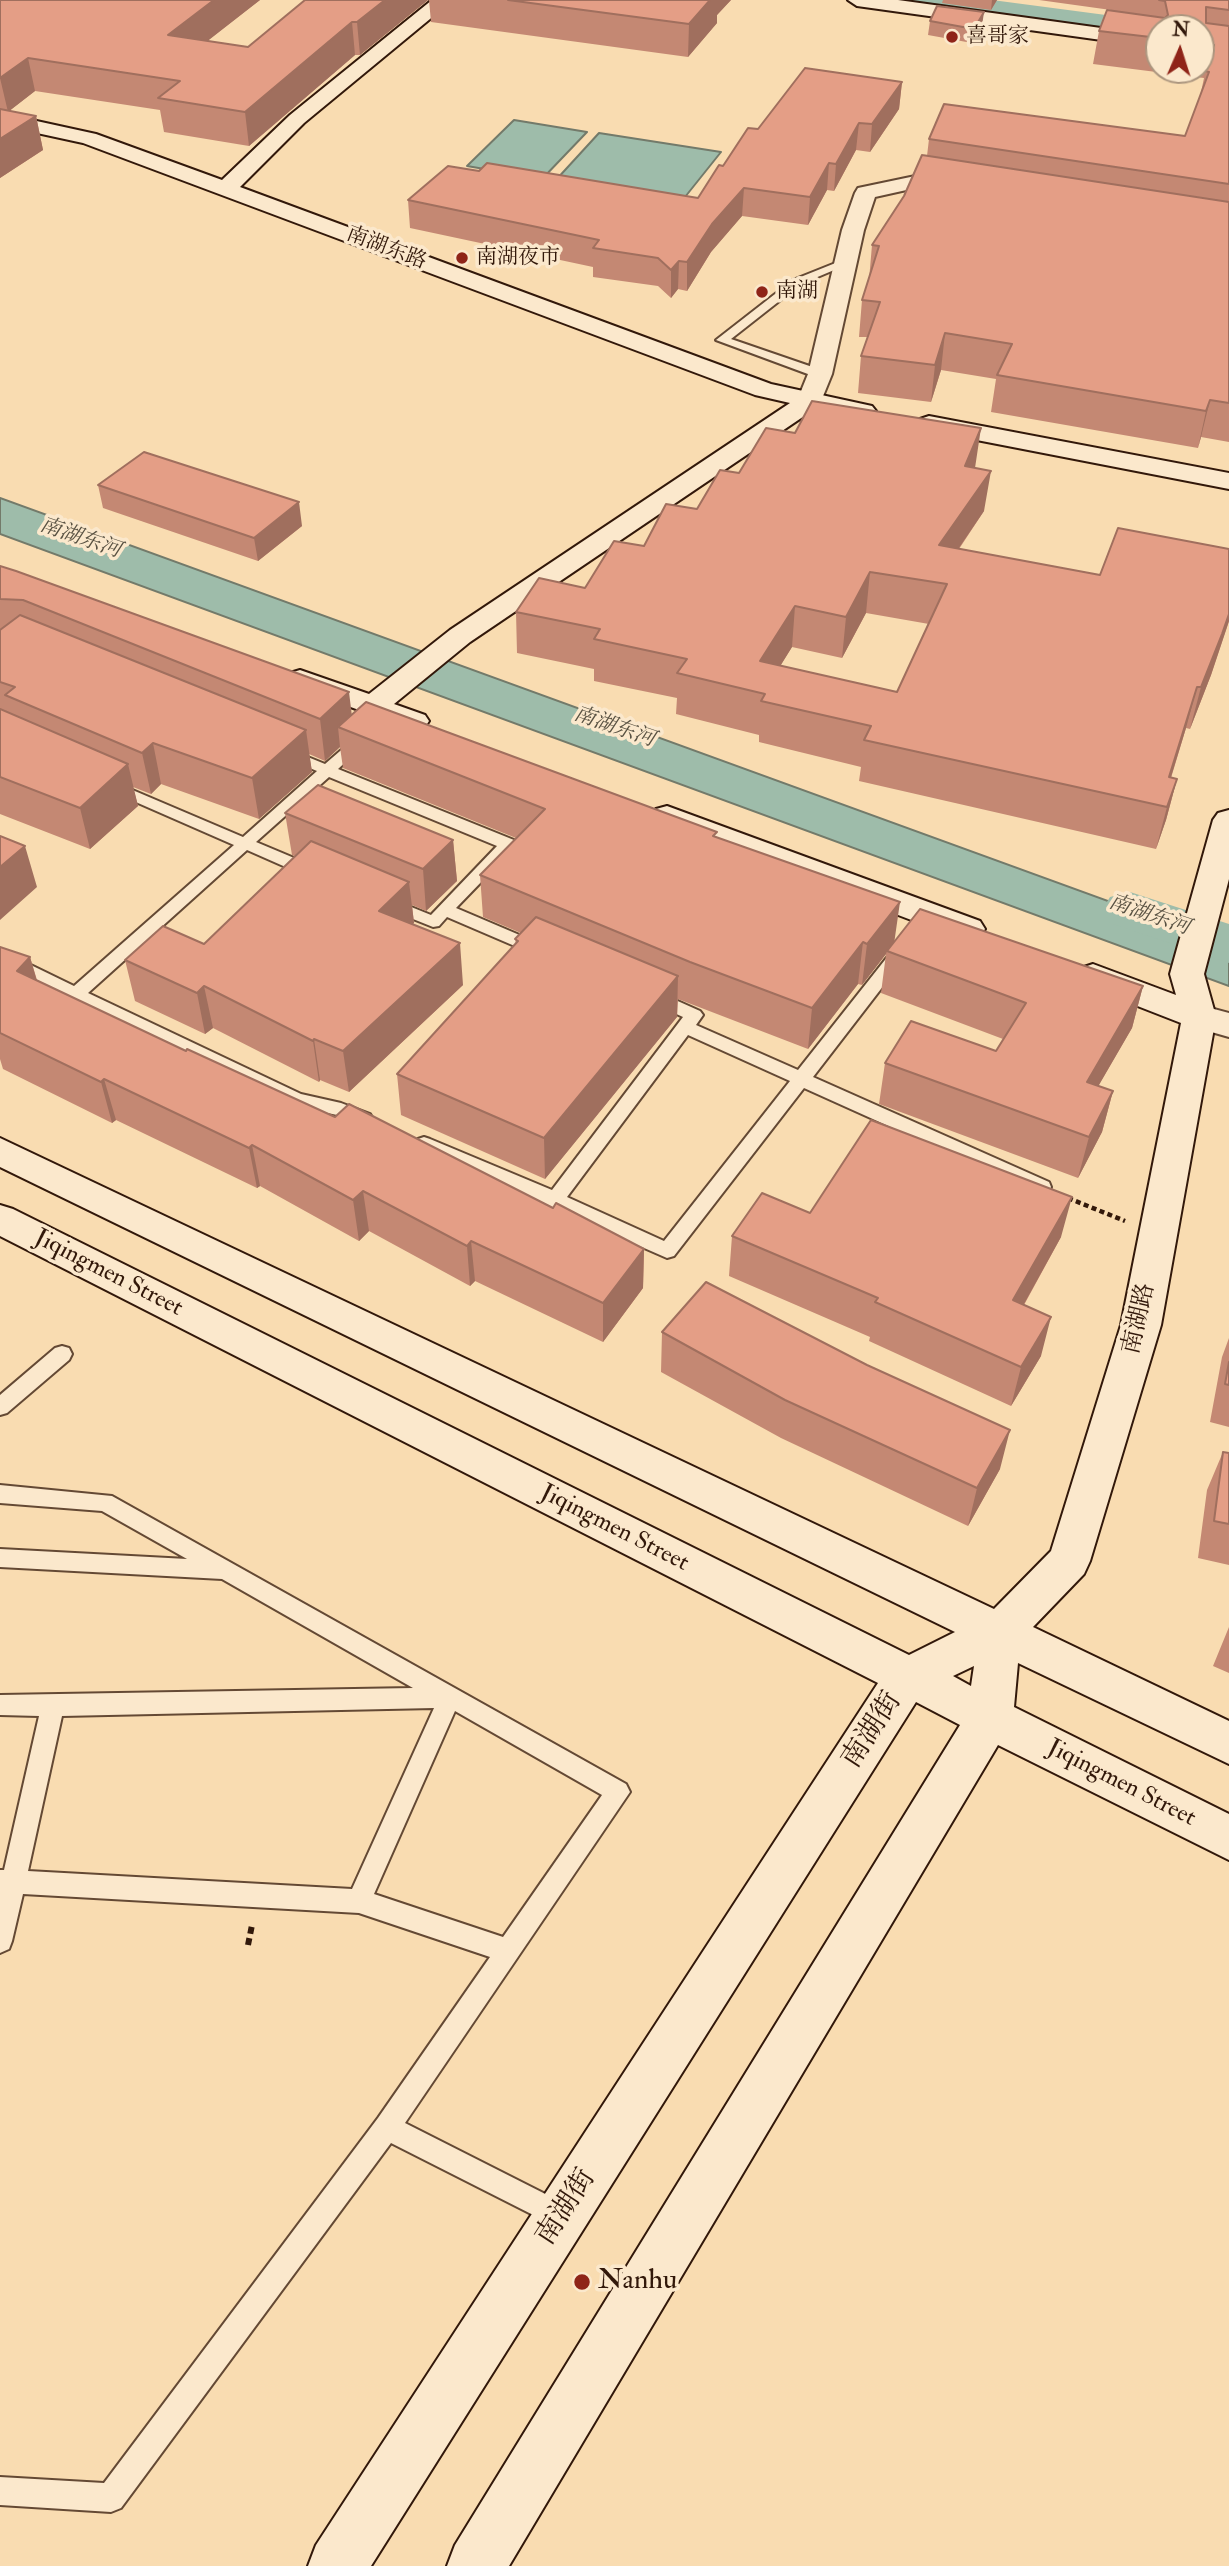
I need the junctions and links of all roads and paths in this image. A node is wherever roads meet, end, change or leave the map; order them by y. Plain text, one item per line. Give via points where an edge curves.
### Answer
1 (444, 0) edge
2 (857, 0) edge
3 (1145, 40) edge
4 (0, 119) edge
5 (227, 188) junction
6 (988, 192) edge
7 (847, 262) junction
8 (820, 374) junction
9 (810, 401) junction
10 (1229, 481) edge
11 (270, 668) edge
12 (380, 717) junction
13 (443, 732) edge
14 (278, 750) edge
15 (328, 770) junction
16 (98, 780) edge
17 (635, 804) edge
18 (1229, 820) edge
19 (245, 844) junction
20 (333, 880) edge
21 (370, 896) edge
22 (445, 910) junction
23 (922, 925) junction
24 (994, 939) edge
25 (0, 956) edge
26 (557, 957) edge
27 (1071, 968) edge
28 (76, 994) junction
29 (644, 994) edge
30 (1214, 1021) edge
31 (685, 1027) junction
32 (802, 1078) junction
33 (378, 1125) edge
34 (404, 1136) edge
35 (0, 1151) edge
36 (1054, 1193) joint
37 (555, 1199) junction
38 (0, 1219) edge
39 (1158, 1235) junction
40 (62, 1354) dead end
41 (0, 1407) edge
42 (0, 1494) edge
43 (0, 1558) edge
44 (226, 1570) junction
45 (1000, 1632) junction
46 (907, 1677) junction
47 (450, 1697) junction
48 (0, 1704) edge
49 (53, 1706) junction
50 (990, 1717) junction
51 (1229, 1742) edge
52 (1229, 1839) edge
53 (7, 1881) edge
54 (359, 1901) junction
55 (0, 1941) edge
56 (508, 1951) junction
57 (387, 2127) junction
58 (562, 2216) junction
59 (0, 2491) edge
60 (337, 2566) edge
61 (476, 2566) edge

1 - 5 street via 297,119
2 - 3 street
4 - 5 street, 南湖东路 via 89,138
5 - 9 street, 南湖东路 via 764,390
6 - 7 street via 920,181 866,192
7 - 8 street
7 - 8 lane via 797,282 722,340
8 - 9 street
9 - 10 street, 南湖东路
9 - 12 street via 460,636 414,675
11 - 12 street
12 - 13 street
12 - 15 lane
14 - 15 lane
15 - 19 lane
15 - 22 lane via 508,844
16 - 19 lane
17 - 23 street
18 - 30 street, 南湖路 via 1187,974
19 - 20 lane
19 - 28 lane
21 - 22 lane via 433,922
22 - 26 lane
23 - 24 street
23 - 32 lane
25 - 28 lane
27 - 30 street
28 - 33 lane via 298,1100 341,1109
29 - 31 lane via 694,1014
30 - 39 street, 南湖路
31 - 32 lane
31 - 37 lane
32 - 36 lane
32 - 37 lane via 667,1251
34 - 37 lane
35 - 45 street
36 - 39 path
38 - 46 street, Jiqingmen Street
39 - 45 street, 南湖路 via 1141,1325 1069,1560
40 - 41 lane
42 - 44 lane via 105,1502
43 - 44 lane
44 - 47 lane
45 - 46 street, 南湖街
45 - 50 street
45 - 51 street
46 - 50 street, Jiqingmen Street
46 - 58 street, 南湖街
47 - 49 lane
47 - 54 lane
47 - 56 lane via 618,1792
48 - 49 lane
49 - 53 lane
50 - 52 street, Jiqingmen Street
50 - 61 street
53 - 54 lane
53 - 55 lane
54 - 56 lane
56 - 57 lane
57 - 58 lane
57 - 59 lane via 111,2498
58 - 60 street, 南湖街

